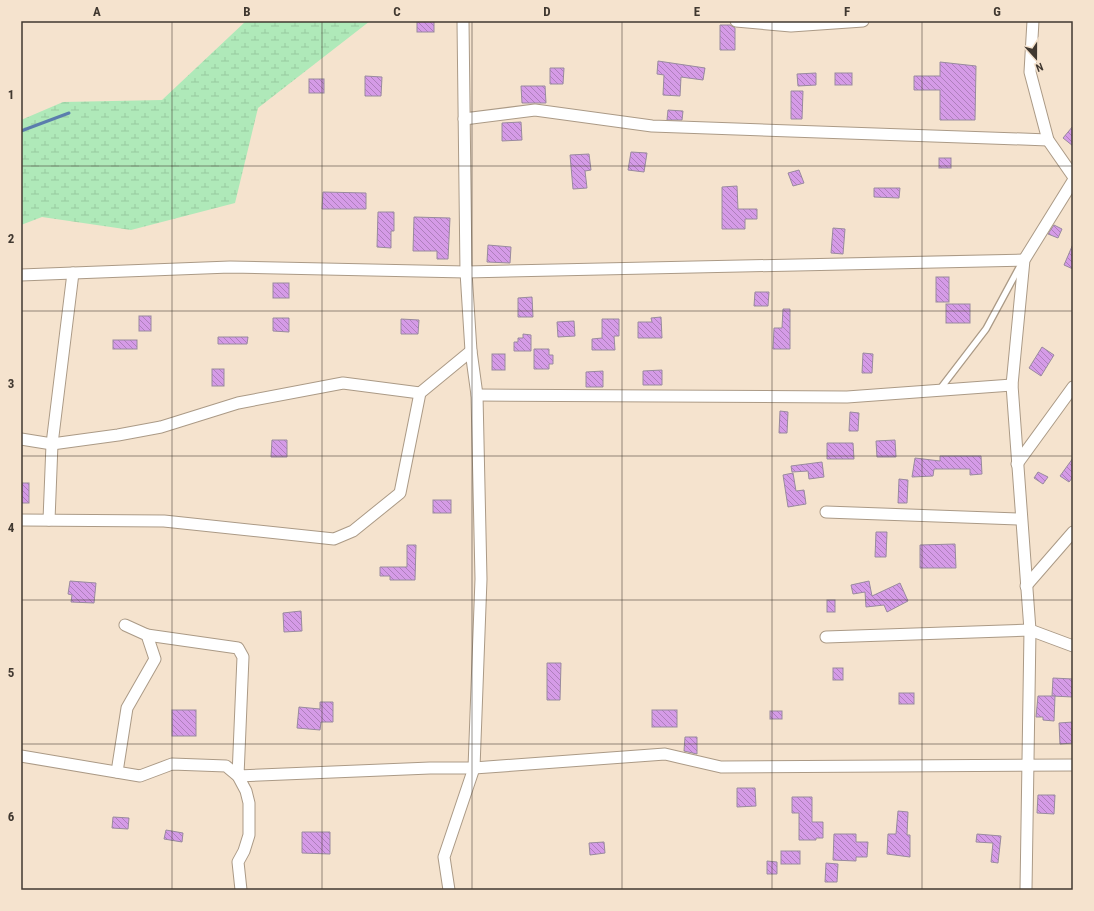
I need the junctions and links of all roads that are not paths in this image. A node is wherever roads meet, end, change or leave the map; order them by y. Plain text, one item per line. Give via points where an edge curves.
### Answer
1 (463, 21) edge
2 (736, 21) edge
3 (864, 21) edge
4 (1033, 21) edge
5 (464, 119) junction
6 (1048, 140) junction
7 (1073, 176) edge
8 (1073, 181) edge
9 (1024, 260) junction
10 (466, 272) junction
11 (73, 273) junction
12 (21, 275) edge
13 (471, 351) junction
14 (1012, 385) junction
15 (1073, 387) edge
16 (938, 391) junction
17 (420, 393) junction
18 (477, 395) junction
19 (21, 440) edge
20 (52, 444) junction
21 (1017, 464) junction
22 (826, 512) dead end
23 (1021, 518) junction
24 (21, 520) edge
25 (49, 520) junction
26 (1073, 532) edge
27 (1026, 586) junction
28 (125, 625) dead end
29 (1030, 630) junction
30 (147, 635) junction
31 (826, 636) dead end
32 (1073, 646) edge
33 (21, 756) edge
34 (1028, 765) junction
35 (1073, 765) edge
36 (474, 768) junction
37 (118, 772) junction
38 (238, 776) junction
39 (241, 890) edge
40 (449, 890) edge
41 (1026, 890) edge

1 - 5 street
2 - 3 street via 790,26
4 - 6 street via 1030,72
5 - 6 street via 535,110 652,126
5 - 10 street
6 - 7 street
8 - 9 street
9 - 10 street
9 - 14 street
9 - 16 lane via 986,329
10 - 11 street via 230,267
10 - 13 street
11 - 12 street
11 - 20 street
13 - 17 street
13 - 18 street
14 - 16 street
14 - 21 street
15 - 21 street
16 - 18 street via 847,397
17 - 20 street via 343,383 238,403 161,427
17 - 25 street via 400,493 353,531 334,539 164,521
18 - 36 street via 482,579
19 - 20 street
20 - 25 street
21 - 23 street
22 - 23 street
23 - 27 street
24 - 25 street
26 - 27 street
27 - 29 street
28 - 30 street
29 - 31 street
29 - 32 street
29 - 34 street
30 - 37 street via 155,659 127,708
30 - 38 street via 238,648 243,657
33 - 37 street
34 - 35 street
34 - 36 street via 721,767 665,754
34 - 41 street
36 - 38 street
36 - 40 street via 444,857
37 - 38 street via 140,776 172,764 226,766
38 - 39 street via 249,803 249,835 238,862

